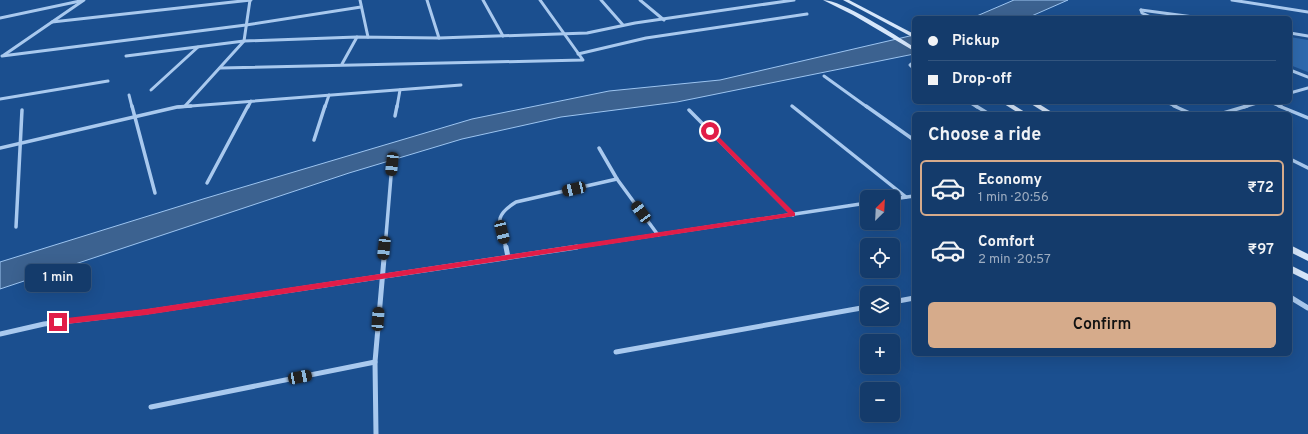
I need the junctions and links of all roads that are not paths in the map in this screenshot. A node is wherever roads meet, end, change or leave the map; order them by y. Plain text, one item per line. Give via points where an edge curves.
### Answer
1 (83, 0) edge
2 (250, 0) edge
3 (360, 0) edge
4 (427, 0) edge
5 (483, 0) edge
6 (540, 0) edge
7 (601, 0) edge
8 (640, 0) edge
9 (794, 0) edge
10 (825, 0) edge
11 (845, 0) edge
12 (1232, 0) edge
13 (361, 7) junction
14 (1308, 12) edge
15 (807, 14) dead end
16 (1149, 16) edge
17 (1189, 16) edge
18 (0, 18) edge
19 (664, 20) junction
20 (52, 22) junction
21 (246, 24) junction
22 (623, 25) junction
23 (1292, 33) edge
24 (566, 35) junction
25 (912, 35) edge
26 (503, 36) junction
27 (1308, 36) edge
28 (357, 37) junction
29 (368, 37) junction
30 (439, 38) junction
31 (244, 41) junction
32 (198, 47) junction
33 (912, 48) edge
34 (578, 54) junction
35 (126, 56) dead end
36 (1, 57) edge
37 (342, 64) junction
38 (220, 68) junction
39 (1292, 71) edge
40 (824, 76) dead end
41 (1308, 77) edge
42 (108, 81) dead end
43 (461, 85) dead end
44 (1308, 88) edge
45 (151, 90) dead end
46 (400, 90) junction
47 (1292, 92) edge
48 (329, 95) junction
49 (129, 96) dead end
50 (0, 99) edge
51 (250, 101) junction
52 (972, 104) edge
53 (1008, 104) edge
54 (1034, 104) edge
55 (1170, 104) edge
56 (1253, 104) edge
57 (1275, 104) edge
58 (184, 106) junction
59 (792, 106) dead end
60 (22, 110) dead end
61 (689, 110) dead end
62 (985, 112) edge
63 (1022, 112) edge
64 (1048, 112) edge
65 (1188, 112) edge
66 (1227, 112) edge
67 (395, 116) dead end
68 (135, 117) junction
69 (1308, 118) edge
70 (912, 139) edge
71 (314, 140) dead end
72 (20, 143) junction
73 (0, 148) edge
74 (599, 148) dead end
75 (1292, 160) edge
76 (392, 164) dead end
77 (1308, 168) edge
78 (617, 179) junction
79 (208, 183) dead end
80 (155, 193) dead end
81 (912, 196) edge
82 (906, 197) junction
83 (900, 198) edge
84 (860, 204) edge
85 (793, 215) junction
86 (16, 227) dead end
87 (658, 235) junction
88 (1292, 249) edge
89 (508, 257) junction
90 (1308, 258) edge
91 (1292, 269) edge
92 (381, 276) junction
93 (1308, 278) edge
94 (912, 298) edge
95 (1292, 298) edge
96 (900, 301) edge
97 (860, 308) edge
98 (1308, 308) edge
99 (0, 334) edge
100 (616, 352) dead end
101 (375, 362) junction
102 (151, 406) dead end
103 (376, 434) edge

1 - 18 street
1 - 20 street
2 - 20 street
2 - 21 street
3 - 13 street
4 - 30 street
5 - 26 street
6 - 24 street
7 - 22 street
8 - 19 street
9 - 19 street
10 - 33 street
11 - 25 street
12 - 14 street
13 - 21 street
13 - 29 street
15 - 34 street via 646,38
16 - 17 street via 1141,10
19 - 22 street
20 - 36 street
21 - 31 street
21 - 36 street
22 - 24 street via 602,31
23 - 27 street
24 - 26 street
24 - 34 street
26 - 30 street
28 - 29 street
28 - 31 street
28 - 37 street
29 - 30 street
31 - 32 street
31 - 38 street
32 - 35 street
32 - 45 street
34 - 37 street via 582,60 578,62
37 - 38 street
38 - 58 street
39 - 41 street
40 - 70 street
42 - 50 street
43 - 46 street
44 - 47 street
46 - 48 street
46 - 67 street
48 - 51 street
48 - 71 street
49 - 68 street
51 - 58 street
51 - 79 street
52 - 62 street
53 - 63 street
54 - 64 street
55 - 65 street
56 - 66 street
57 - 69 street
58 - 68 street
59 - 82 street
60 - 72 street
61 - 85 street
68 - 72 street
68 - 80 street
72 - 73 street
72 - 86 street
74 - 78 street
75 - 77 street
76 - 92 street
78 - 87 street
78 - 89 street via 516,202 503,210 499,219
81 - 82 street
82 - 83 street
84 - 85 street
85 - 87 street
87 - 89 street
88 - 90 street
89 - 92 street
91 - 93 street
92 - 99 street via 146,312 44,324
92 - 101 street
94 - 96 street
95 - 98 street
97 - 100 street
101 - 102 street
101 - 103 street

